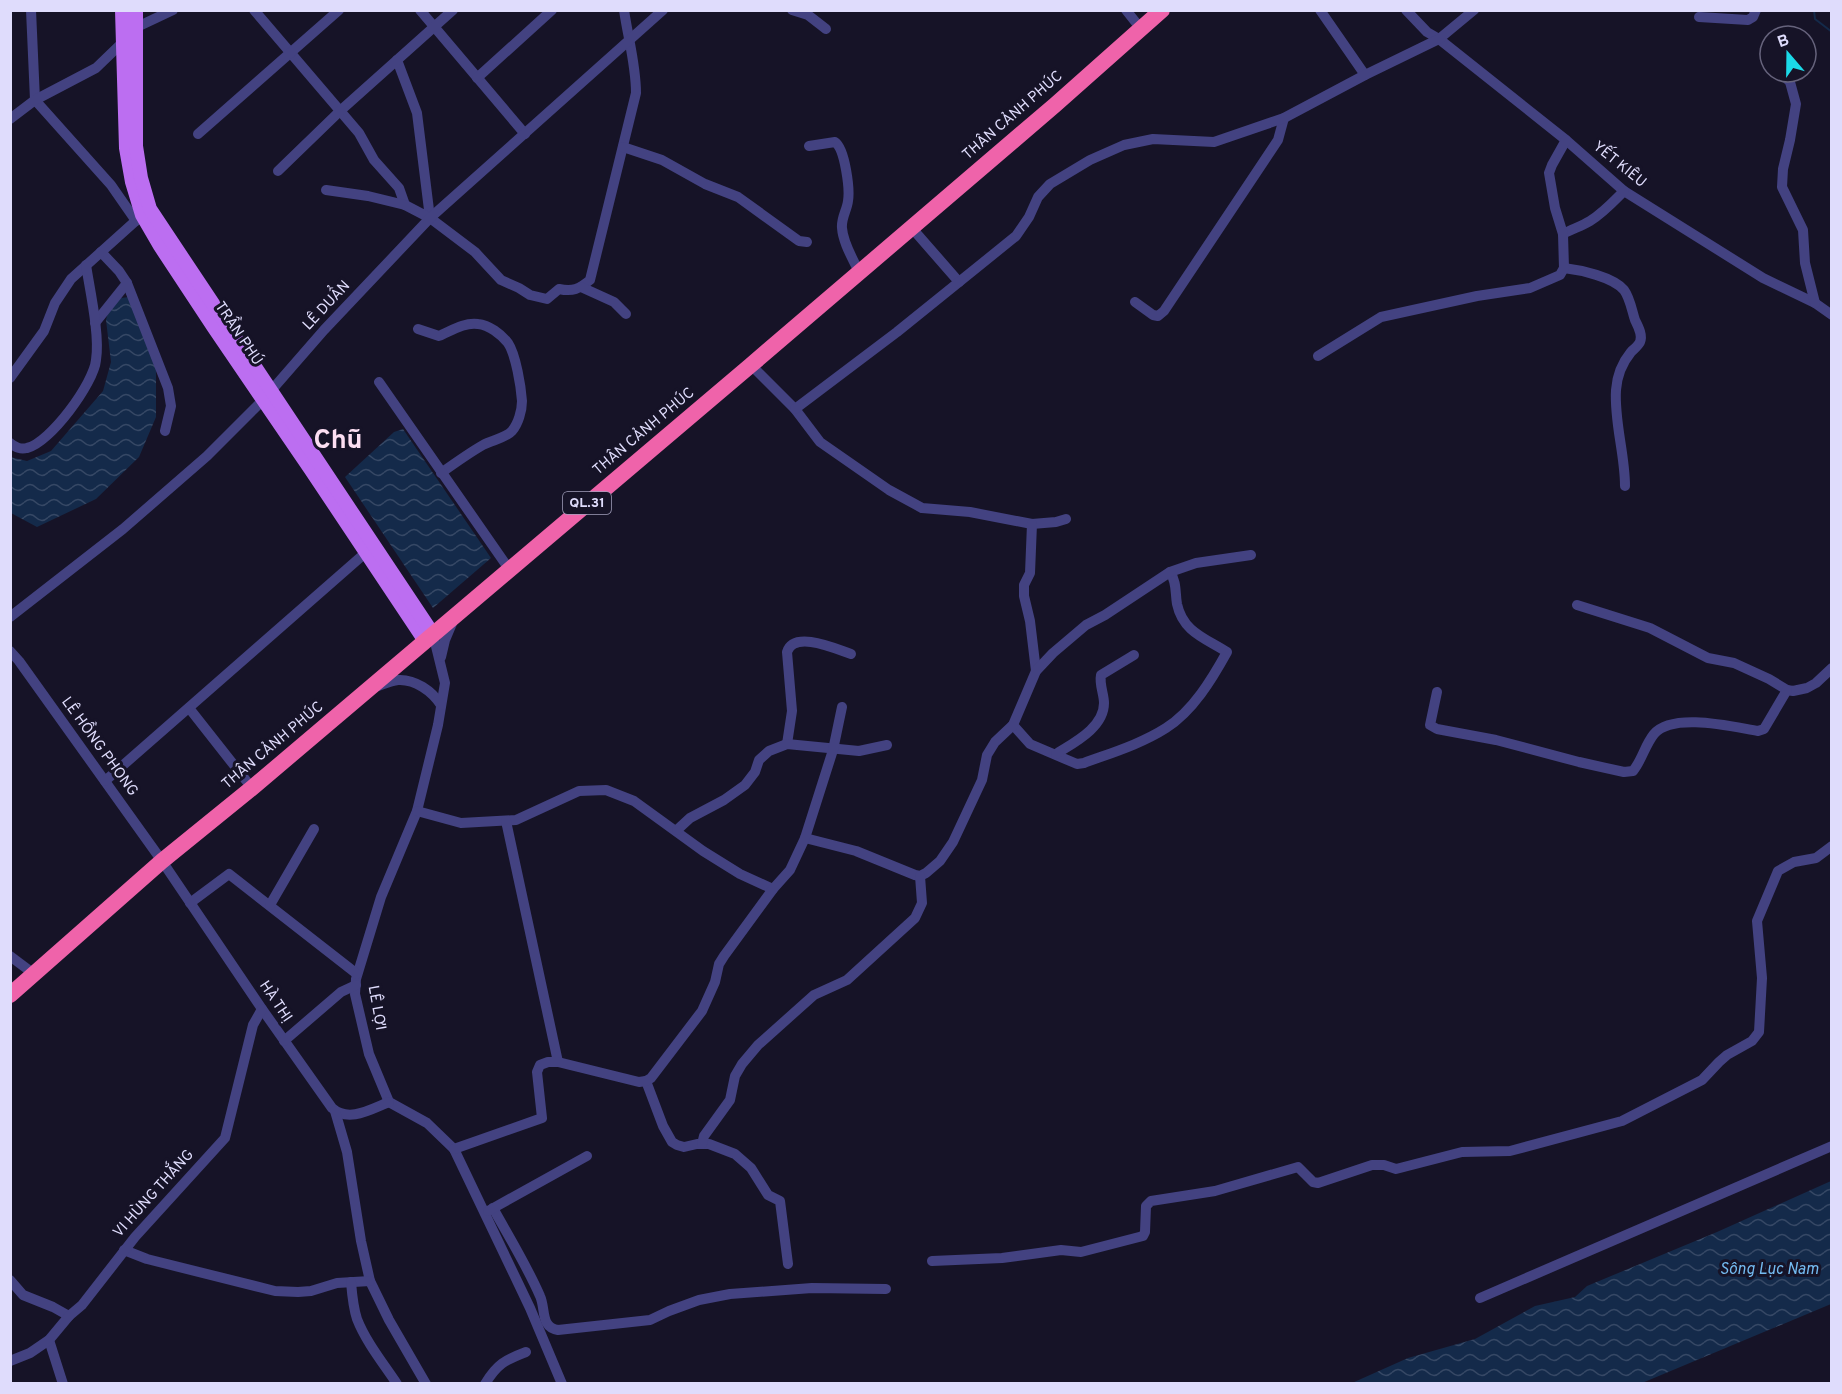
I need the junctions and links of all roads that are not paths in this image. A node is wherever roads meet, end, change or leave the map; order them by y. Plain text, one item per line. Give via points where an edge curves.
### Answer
1 (31, 10) edge
2 (122, 10) edge
3 (136, 10) edge
4 (173, 10) edge
5 (254, 10) edge
6 (339, 10) edge
7 (420, 10) edge
8 (453, 10) edge
9 (552, 10) edge
10 (624, 10) edge
11 (663, 10) edge
12 (792, 10) edge
13 (1126, 10) edge
14 (1162, 10) edge
15 (1320, 10) edge
16 (1406, 10) edge
17 (1473, 10) edge
18 (1756, 10) edge
19 (1699, 17) dead end
20 (137, 27) junction
21 (434, 27) junction
22 (826, 29) dead end
23 (1141, 29) junction
24 (1439, 39) junction
25 (123, 42) junction
26 (628, 42) junction
27 (290, 53) junction
28 (397, 60) junction
29 (1365, 75) junction
30 (477, 78) junction
31 (1791, 84) edge
32 (35, 100) junction
33 (340, 111) junction
34 (1284, 118) junction
35 (10, 119) edge
36 (198, 134) dead end
37 (525, 134) junction
38 (1566, 140) junction
39 (809, 146) dead end
40 (623, 147) junction
41 (278, 171) dead end
42 (136, 180) junction
43 (111, 185) junction
44 (326, 190) dead end
45 (1624, 192) junction
46 (405, 205) junction
47 (143, 215) junction
48 (430, 218) junction
49 (911, 227) junction
50 (1563, 234) junction
51 (807, 242) dead end
52 (101, 252) junction
53 (86, 265) junction
54 (1564, 268) junction
55 (859, 272) junction
56 (127, 282) junction
57 (959, 282) junction
58 (581, 287) junction
59 (1135, 302) dead end
60 (1815, 303) junction
61 (626, 314) dead end
62 (1832, 315) edge
63 (95, 323) junction
64 (418, 329) dead end
65 (1318, 356) dead end
66 (751, 365) junction
67 (10, 378) edge
68 (379, 381) dead end
69 (267, 395) junction
70 (795, 409) junction
71 (165, 431) dead end
72 (10, 443) edge
73 (441, 473) junction
74 (1625, 486) dead end
75 (1066, 519) dead end
76 (1032, 524) junction
77 (370, 548) junction
78 (1251, 555) dead end
79 (509, 569) junction
80 (1170, 572) junction
81 (1577, 605) dead end
82 (456, 615) junction
83 (10, 617) edge
84 (429, 637) junction
85 (10, 651) edge
86 (851, 654) dead end
87 (1134, 655) dead end
88 (441, 661) junction
89 (1832, 668) edge
90 (1036, 671) junction
91 (369, 688) junction
92 (1787, 690) junction
93 (1437, 693) dead end
94 (441, 705) junction
95 (842, 707) dead end
96 (189, 708) junction
97 (1013, 725) junction
98 (787, 744) junction
99 (887, 745) dead end
100 (833, 750) junction
101 (1056, 754) junction
102 (105, 781) junction
103 (252, 788) junction
104 (417, 811) junction
105 (506, 821) junction
106 (314, 829) dead end
107 (677, 830) junction
108 (805, 838) junction
109 (1832, 846) edge
110 (162, 861) junction
111 (920, 876) junction
112 (773, 889) junction
113 (190, 903) junction
114 (270, 905) junction
115 (10, 956) edge
116 (33, 974) junction
117 (356, 980) junction
118 (10, 995) edge
119 (262, 1009) junction
120 (284, 1041) junction
121 (558, 1062) junction
122 (646, 1082) junction
123 (389, 1102) junction
124 (335, 1111) junction
125 (702, 1144) junction
126 (1832, 1146) edge
127 (454, 1149) junction
128 (587, 1156) dead end
129 (489, 1210) junction
130 (124, 1250) junction
131 (932, 1261) dead end
132 (788, 1264) dead end
133 (10, 1280) edge
134 (370, 1281) junction
135 (351, 1282) junction
136 (886, 1289) dead end
137 (1480, 1298) dead end
138 (69, 1316) junction
139 (49, 1340) junction
140 (526, 1352) dead end
141 (10, 1361) edge
142 (63, 1383) edge
143 (397, 1383) edge
144 (426, 1383) edge
145 (485, 1383) edge
146 (562, 1383) edge

1 - 32 street
2 - 25 main road, TRẦN PHÚ
3 - 20 main road, TRẦN PHÚ
4 - 20 street
5 - 27 street
6 - 27 street
7 - 21 street
8 - 21 street
9 - 30 street
10 - 26 street
11 - 26 street, LÊ DUẨN
12 - 22 street via 808,15
13 - 23 street
14 - 23 highway, THÂN CẢNH PHÚC / QL.31
15 - 29 street
16 - 24 street, YẾT KIÊU
17 - 24 street
18 - 19 street via 1748,20
20 - 42 main road, TRẦN PHÚ
21 - 28 street
21 - 30 street
23 - 49 highway, THÂN CẢNH PHÚC / QL.31
24 - 29 street
24 - 38 street, YẾT KIÊU
25 - 32 street via 96,69
25 - 42 main road, TRẦN PHÚ via 126,148
26 - 37 street, LÊ DUẨN
26 - 40 street via 635,67 636,93
27 - 33 street
27 - 36 street
28 - 33 street
28 - 48 street via 417,114
29 - 34 street
30 - 37 street
31 - 60 street via 1796,104 1782,187 1803,230 1805,263
32 - 35 street
32 - 43 street, TRẦN PHÚ
33 - 41 street
33 - 46 street via 399,188
34 - 57 street via 1214,142 1153,139 1090,160 1050,184 1016,236
34 - 59 street via 1278,140 1164,311 1153,315
37 - 48 street, LÊ DUẨN
38 - 45 street, YẾT KIÊU
38 - 50 street via 1550,173
39 - 55 street via 835,142 840,145 849,194 842,228
40 - 51 street via 662,160 738,197
40 - 58 street via 590,280
42 - 43 street
42 - 47 main road, TRẦN PHÚ
43 - 47 street, TRẦN PHÚ
44 - 46 street
45 - 50 street via 1604,212
45 - 60 street, YẾT KIÊU via 1762,278
46 - 48 street
47 - 52 street
47 - 69 main road, TRẦN PHÚ via 160,246
48 - 58 street via 475,252 501,280 530,295 548,299 559,290 571,292
48 - 69 street, LÊ DUẨN
49 - 55 highway, THÂN CẢNH PHÚC / QL.31
49 - 57 street
50 - 54 street
52 - 53 street
52 - 56 street
53 - 63 street
53 - 67 street via 61,293 44,331
54 - 65 street via 1560,275 1530,288 1382,317
54 - 74 street via 1604,277 1622,288 1640,334 1640,343 1620,370 1616,390
55 - 66 highway, THÂN CẢNH PHÚC / QL.31
56 - 63 street
56 - 71 street via 170,394
57 - 70 street
58 - 61 street via 614,302
60 - 62 street, YẾT KIÊU
63 - 72 street via 96,363 82,393 40,442 27,448
64 - 73 street via 439,336 466,324 493,329 511,349 519,382 522,402 510,434 484,444
66 - 70 street
66 - 79 highway, THÂN CẢNH PHÚC / QL.31
68 - 73 street
69 - 77 main road, TRẦN PHÚ
69 - 83 street, LÊ DUẨN via 207,456 123,529
70 - 76 street via 820,442 922,508
73 - 79 street
75 - 76 street
76 - 90 street via 1030,573 1023,596
77 - 84 main road, TRẦN PHÚ
77 - 96 street
78 - 80 street via 1196,563
79 - 82 highway, THÂN CẢNH PHÚC / QL.31
80 - 90 street via 1086,626
80 - 101 street via 1175,579 1182,619 1191,631 1227,651 1215,674 1196,701 1155,734 1084,763 1077,764
81 - 92 street via 1650,628 1708,658 1734,663
82 - 84 highway, THÂN CẢNH PHÚC / QL.31
82 - 88 street, LÊ LỢI
84 - 88 street
84 - 91 highway, THÂN CẢNH PHÚC / QL.31
85 - 102 street, LÊ HỒNG PHONG
86 - 98 street via 822,643 789,646 792,711
87 - 101 street via 1101,675 1105,700 1100,718 1080,739
88 - 94 street, LÊ LỢI via 445,683
89 - 92 street via 1806,688
90 - 97 street
91 - 94 street via 399,680 419,684
91 - 103 highway, THÂN CẢNH PHÚC / QL.31
92 - 93 street via 1764,729 1694,722 1660,729 1633,771 1624,772 1432,727
94 - 104 street, LÊ LỢI
95 - 100 street
96 - 102 street
96 - 103 street
97 - 101 street via 1030,744
97 - 111 street via 987,755 982,780 953,842 940,861
98 - 100 street
98 - 107 street via 759,760 746,785
99 - 100 street via 860,751
100 - 108 street
102 - 110 street, LÊ HỒNG PHONG
103 - 110 highway, THÂN CẢNH PHÚC / QL.31
104 - 105 street via 461,823
104 - 117 street, LÊ LỢI via 381,897
105 - 107 street via 579,791 606,790 634,801
105 - 121 street
106 - 114 street
107 - 112 street via 740,874
108 - 111 street via 856,851
108 - 112 street via 790,870
109 - 131 street via 1816,858 1794,862 1778,871 1757,921 1762,978 1756,1036 1727,1055 1702,1080 1622,1121 1510,1151 1462,1152 1396,1169 1372,1165 1318,1184 1298,1167 1215,1191 1151,1202 1146,1206 1143,1236 1081,1252 1061,1250
110 - 113 street, HÀ THỊ
110 - 116 highway, THÂN CẢNH PHÚC / QL.31
111 - 125 street via 922,903 915,918 847,980 814,995 758,1045 735,1076 730,1100
112 - 122 street via 719,964 702,1011
113 - 114 street via 229,874
113 - 119 street, HÀ THỊ
114 - 117 street
115 - 116 street
116 - 118 highway, THÂN CẢNH PHÚC / QL.31
117 - 120 street
117 - 123 street, LÊ LỢI via 355,994 369,1054
119 - 120 street, HÀ THỊ
119 - 130 street, VI HÙNG THẮNG via 253,1025 225,1138
120 - 124 street, HÀ THỊ
121 - 122 street
121 - 127 street via 543,1063 537,1069 542,1118
122 - 125 street via 672,1142 684,1147
123 - 124 street via 358,1114
123 - 127 street via 427,1123
124 - 134 street, HÀ THỊ via 347,1152
125 - 132 street via 742,1159 768,1195 780,1201
126 - 137 street
127 - 129 street
128 - 129 street
129 - 136 street via 541,1298 551,1329 650,1320 699,1300 730,1294 812,1288
129 - 146 street
130 - 135 street via 275,1291 311,1291
130 - 138 street, VI HÙNG THẮNG
133 - 138 street via 23,1295
134 - 135 street
134 - 144 street, HÀ THỊ
135 - 143 street via 358,1320
138 - 139 street, VI HÙNG THẮNG
139 - 141 street, VI HÙNG THẮNG
139 - 142 street
140 - 145 street via 498,1365

